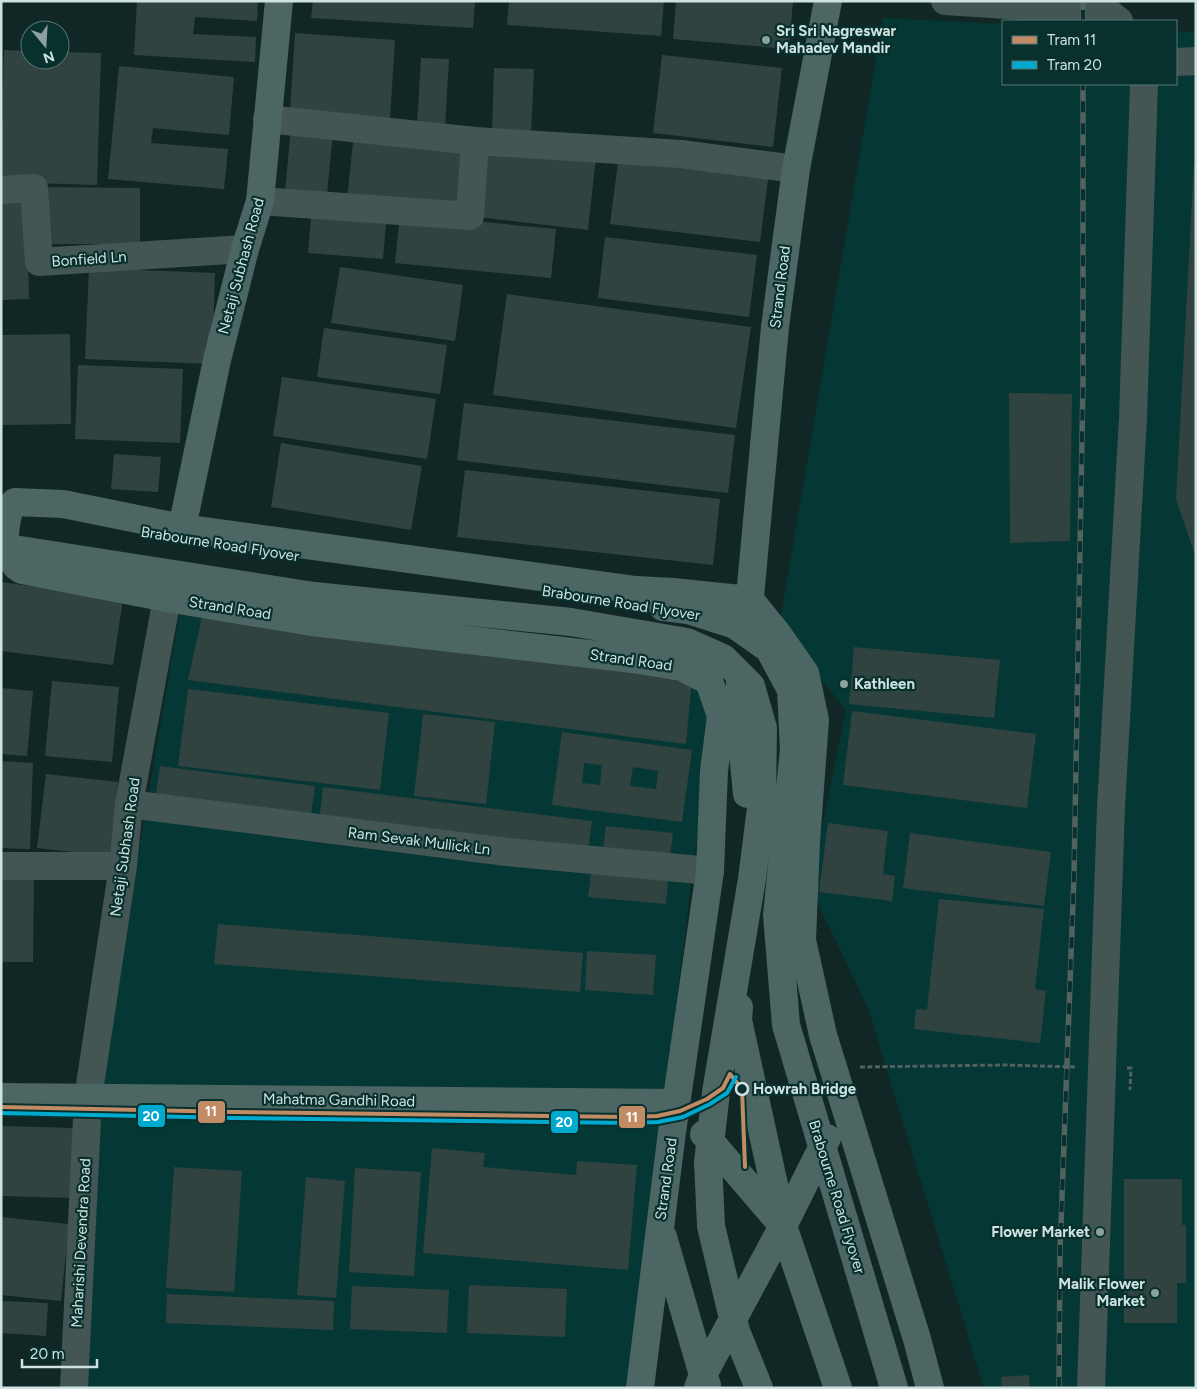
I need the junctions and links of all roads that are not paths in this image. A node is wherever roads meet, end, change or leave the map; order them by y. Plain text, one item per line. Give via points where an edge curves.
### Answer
1 (279, 1) edge
2 (828, 1) edge
3 (945, 1) edge
4 (1113, 12) edge
5 (1196, 61) edge
6 (1177, 62) edge
7 (1144, 85) edge
8 (267, 119) junction
9 (475, 141) junction
10 (796, 168) junction
11 (1, 190) edge
12 (260, 201) junction
13 (245, 249) junction
14 (5, 511) edge
15 (182, 528) junction
16 (2, 548) edge
17 (167, 598) junction
18 (750, 600) junction
19 (129, 804) junction
20 (1, 866) edge
21 (123, 866) junction
22 (710, 871) junction
23 (1, 1097) edge
24 (88, 1098) junction
25 (676, 1103) junction
26 (844, 1104) junction
27 (660, 1226) junction
28 (783, 1226) junction
29 (703, 1384) edge
30 (74, 1388) edge
31 (640, 1388) edge
32 (759, 1388) edge
33 (838, 1388) edge
34 (894, 1388) edge
35 (930, 1388) edge
36 (1091, 1388) edge

1 - 8 main road, Netaji Subhash Road
2 - 10 main road, Strand Road
3 - 4 street
5 - 6 street
7 - 36 street via 1134,418 1111,807
8 - 9 street
8 - 12 main road, Netaji Subhash Road
9 - 10 street via 681,154
9 - 12 street via 470,216
10 - 18 main road, Strand Road via 775,327
11 - 13 street, Bonfield Ln via 34,188 39,262
12 - 13 main road, Netaji Subhash Road
13 - 15 main road, Netaji Subhash Road via 217,360
14 - 15 main road via 15,502 63,504
14 - 16 main road
14 - 34 main road, Brabourne Road Flyover via 435,578 688,610 735,625 768,649 791,690 794,750 777,915 786,1025
15 - 18 main road via 636,590
16 - 17 main road, Strand Road via 22,570
16 - 32 main road, Brabourne Road Flyover via 314,596 571,622 687,642 723,658 751,686 763,728 762,800 708,1162 711,1226 736,1331
17 - 19 street, Netaji Subhash Road
17 - 22 main road, Strand Road via 312,622 682,667 709,681 721,716 714,771
18 - 26 main road via 778,632 805,673 815,720 802,940 823,1035
18 - 28 main road, Strand Road via 738,700 748,797 738,1020
19 - 21 street, Netaji Subhash Road
19 - 22 street, Ram Sevak Mullick Ln via 507,852
20 - 21 street
21 - 24 street, Netaji Subhash Road
22 - 25 main road, Strand Road
23 - 24 main road, Mahatma Gandhi Road
24 - 25 main road, Mahatma Gandhi Road
24 - 30 street, Maharishi Devendra Road
25 - 27 main road, Strand Road
25 - 28 main road
26 - 28 main road
26 - 35 main road
27 - 29 main road
27 - 31 main road, Strand Road
28 - 29 main road
28 - 33 main road, Strand Road

